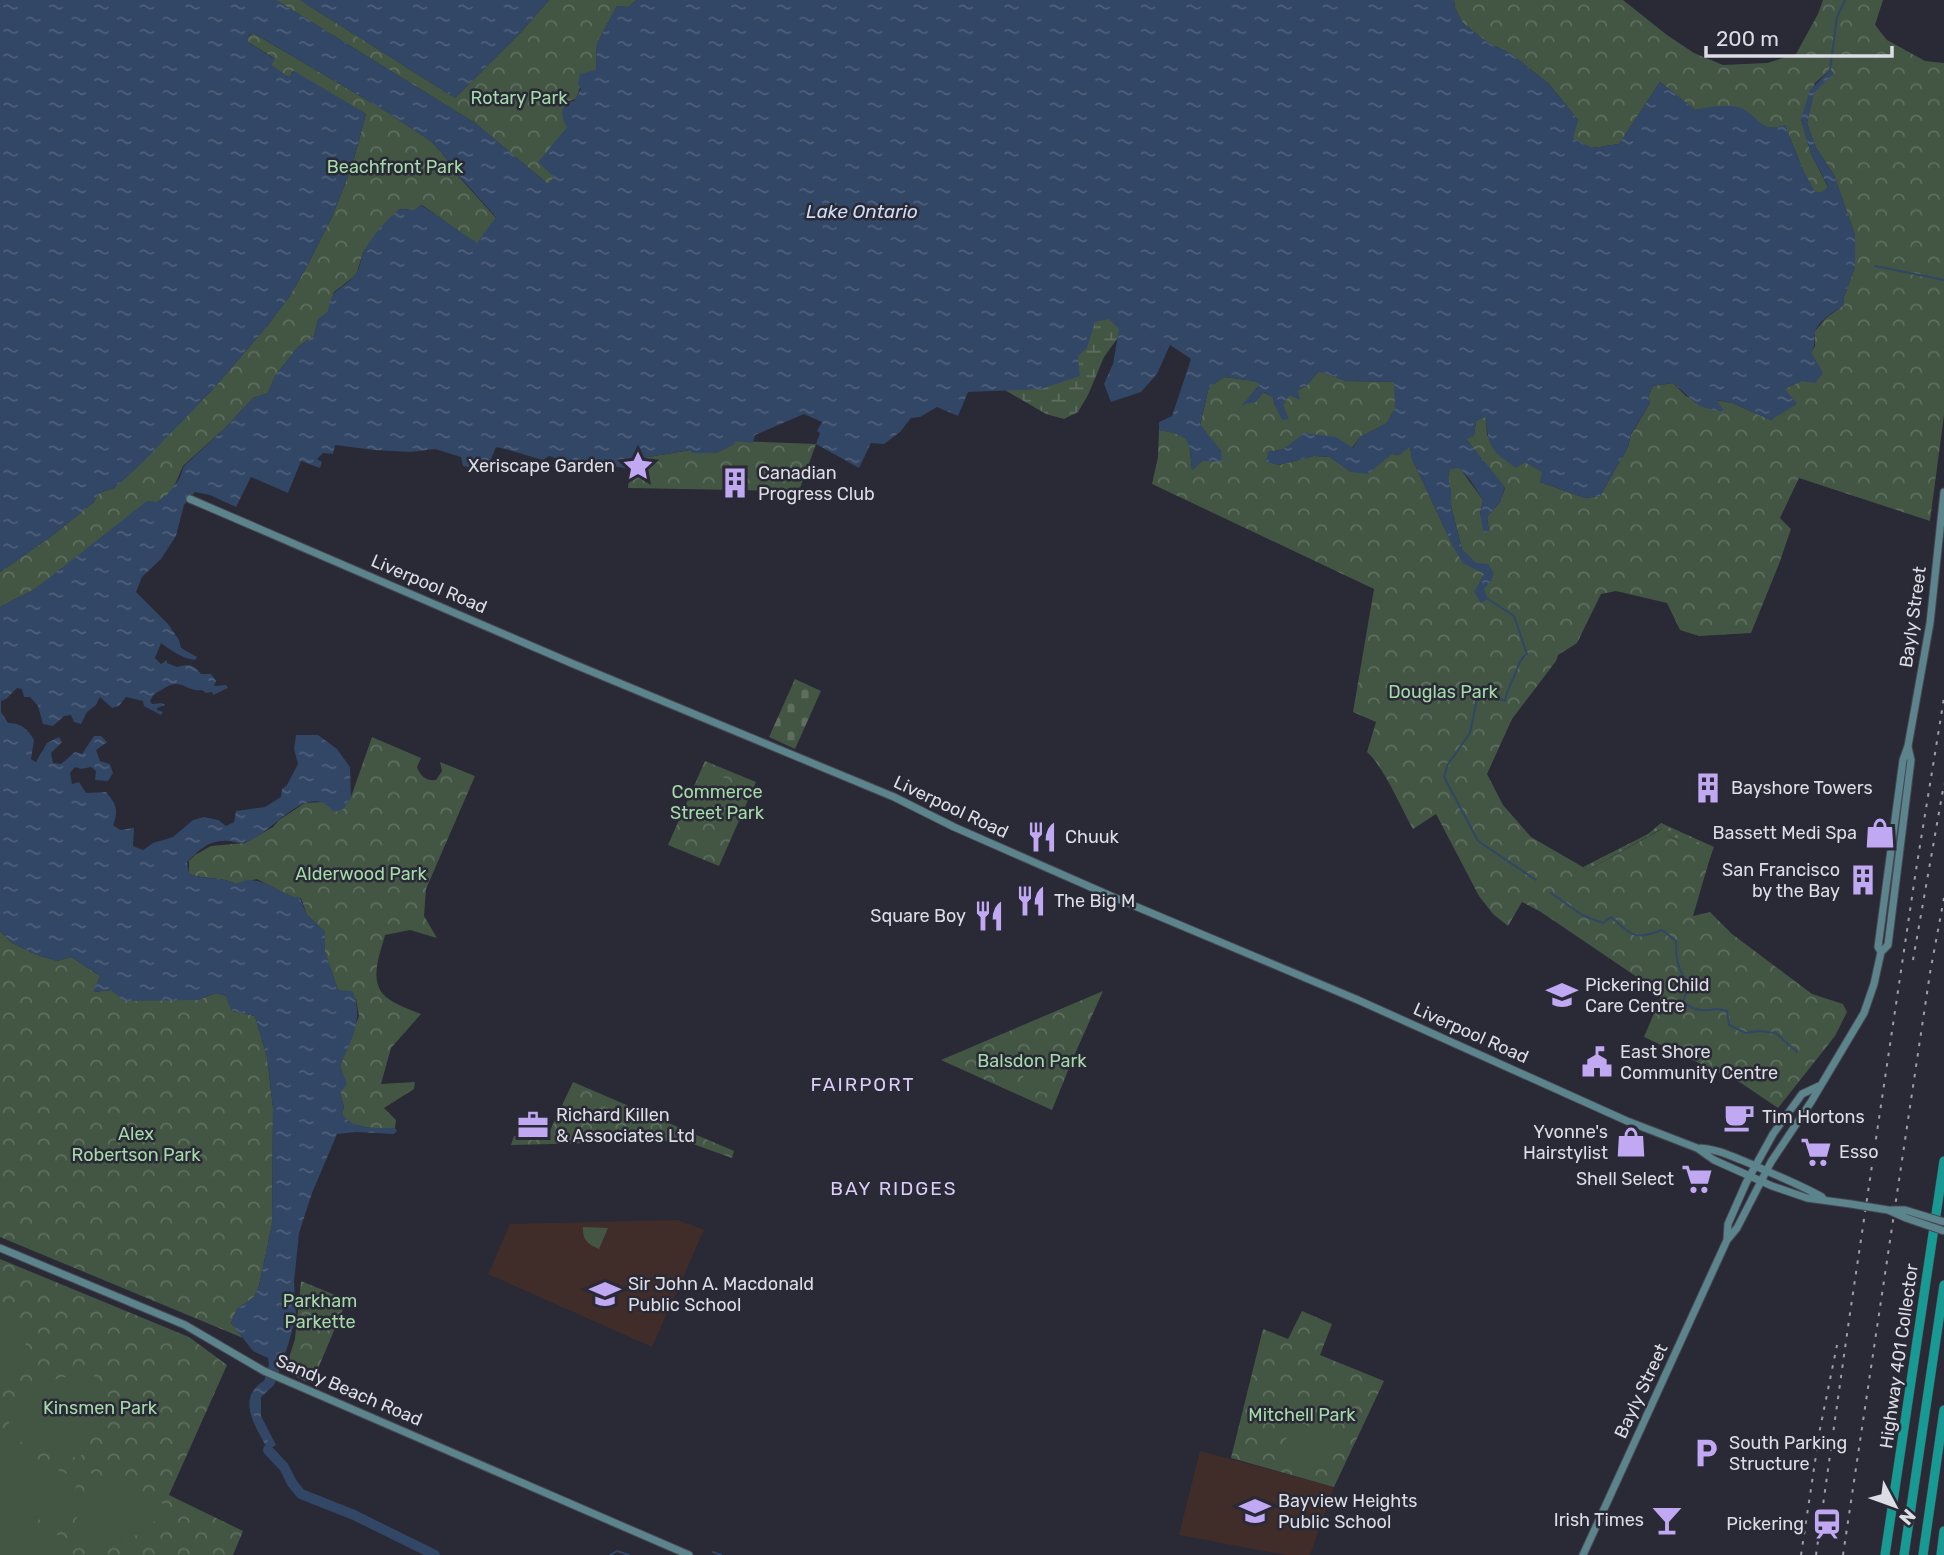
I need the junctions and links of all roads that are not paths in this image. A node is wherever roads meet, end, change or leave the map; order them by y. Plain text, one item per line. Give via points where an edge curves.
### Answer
1 (1944, 492) edge
2 (190, 499) dead end
3 (1819, 1086) junction
4 (1697, 1148) junction
5 (1944, 1161) edge
6 (1755, 1166) junction
7 (1766, 1171) junction
8 (1750, 1175) junction
9 (1761, 1180) junction
10 (1827, 1200) junction
11 (1888, 1210) junction
12 (1944, 1222) edge
13 (1944, 1231) edge
14 (1727, 1240) junction
15 (0, 1248) edge
16 (1944, 1285) edge
17 (1944, 1410) edge
18 (1944, 1531) edge
19 (689, 1555) edge
20 (1583, 1555) edge
21 (1885, 1555) edge
22 (1904, 1555) edge
23 (1923, 1555) edge
24 (1941, 1555) edge

1 - 3 street, Bayly Street via 1930,624 1903,760 1878,947 1881,953 1864,1013
2 - 4 street, Liverpool Road via 882,793
3 - 6 street, Bayly Street via 1802,1094
3 - 7 street, Bayly Street
4 - 6 street, Liverpool Road via 1710,1148
4 - 8 street, Liverpool Road
5 - 21 highway, Highway 401 Collector
6 - 7 street, Liverpool Road
6 - 8 street, Bayly Street
7 - 9 street, Bayly Street
7 - 10 street, Liverpool Road
8 - 9 street, Liverpool Road
8 - 14 street, Bayly Street via 1728,1224
9 - 10 street, Liverpool Road via 1807,1198
9 - 14 street, Bayly Street
10 - 11 street, Liverpool Road, bridge
11 - 12 street, Liverpool Road, bridge via 1905,1210
11 - 13 street, Liverpool Road, bridge
14 - 20 street, Bayly Street
15 - 19 street, Sandy Beach Road via 185,1325 279,1378
16 - 22 highway
17 - 23 highway
18 - 24 highway

